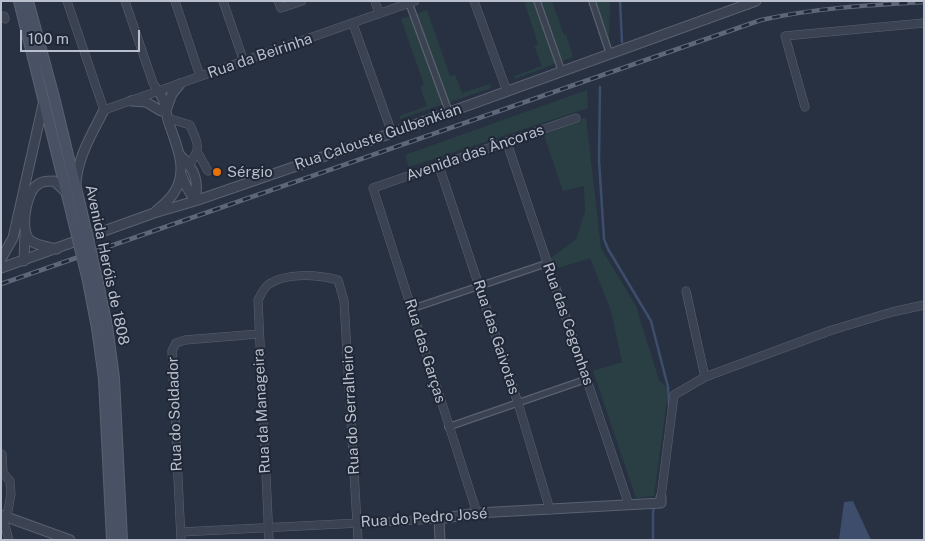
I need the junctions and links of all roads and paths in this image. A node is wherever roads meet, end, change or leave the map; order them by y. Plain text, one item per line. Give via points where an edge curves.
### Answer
1 (19, 1) edge
2 (28, 1) edge
3 (67, 1) edge
4 (125, 1) edge
5 (175, 1) edge
6 (223, 1) edge
7 (278, 1) edge
8 (302, 1) edge
9 (375, 1) edge
10 (474, 1) edge
11 (537, 1) edge
12 (592, 1) edge
13 (756, 1) edge
14 (412, 2) edge
15 (379, 14) junction
16 (924, 23) edge
17 (352, 24) junction
18 (612, 54) junction
19 (244, 62) junction
20 (562, 72) junction
21 (200, 76) junction
22 (180, 84) junction
23 (158, 91) junction
24 (507, 91) junction
25 (44, 100) junction
26 (131, 101) junction
27 (805, 107) dead end
28 (104, 110) junction
29 (449, 112) junction
30 (165, 113) junction
31 (576, 118) dead end
32 (392, 133) junction
33 (507, 143) junction
34 (198, 153) junction
35 (181, 156) junction
36 (190, 165) junction
37 (439, 166) junction
38 (208, 171) dead end
39 (180, 172) junction
40 (196, 179) junction
41 (373, 188) joint
42 (72, 191) junction
43 (216, 194) junction
44 (195, 201) junction
45 (154, 213) junction
46 (25, 233) junction
47 (13, 238) junction
48 (58, 249) junction
49 (1, 259) edge
50 (24, 261) junction
51 (548, 263) junction
52 (1, 268) edge
53 (93, 280) junction
54 (338, 280) joint
55 (479, 286) junction
56 (686, 291) dead end
57 (924, 305) edge
58 (411, 309) junction
59 (258, 334) junction
60 (704, 377) junction
61 (587, 379) junction
62 (518, 403) junction
63 (448, 427) junction
64 (2, 454) edge
65 (660, 500) joint
66 (629, 505) junction
67 (550, 510) junction
68 (477, 513) junction
69 (4, 515) edge
70 (438, 519) junction
71 (357, 523) junction
72 (268, 528) junction
73 (181, 536) edge
74 (9, 540) edge
75 (70, 540) edge
76 (112, 540) edge
77 (122, 540) edge
78 (269, 540) edge
79 (358, 540) edge
80 (440, 540) edge

1 - 25 main road, Avenida Heróis de 1808
2 - 42 main road, Avenida Heróis de 1808
3 - 28 street
4 - 23 street
5 - 21 street
6 - 19 street
7 - 8 street via 281,8
9 - 15 street
10 - 24 street
11 - 20 street
12 - 18 street
13 - 18 street, Rua Calouste Gulbenkian
14 - 15 street, Rua da Beirinha
14 - 29 street
15 - 17 street, Rua da Beirinha
16 - 27 street via 785,36
17 - 19 street, Rua da Beirinha
17 - 32 street
18 - 20 street, Rua Calouste Gulbenkian
19 - 21 street, Rua da Beirinha
20 - 24 street, Rua Calouste Gulbenkian
21 - 22 street, Rua da Beirinha
22 - 23 street, Rua da Beirinha
22 - 30 street via 172,94
23 - 26 street, Rua da Beirinha
23 - 30 street via 164,98
24 - 29 street, Rua Calouste Gulbenkian
25 - 42 main road, Avenida Heróis de 1808
25 - 47 street
26 - 28 street, Rua da Beirinha
26 - 30 street via 146,102
28 - 42 street via 82,155
29 - 32 street, Rua Calouste Gulbenkian
30 - 34 street via 190,125
30 - 35 street
31 - 33 street, Avenida das Âncoras
32 - 43 street, Rua Calouste Gulbenkian
33 - 37 street, Avenida das Âncoras
33 - 51 street, Rua das Cegonhas
34 - 36 street
34 - 38 street
35 - 36 street
35 - 39 street
36 - 40 street
37 - 41 street, Avenida das Âncoras
37 - 55 street, Rua das Gaivotas
39 - 44 street
39 - 45 street via 175,193
40 - 43 street via 205,191
40 - 44 street
41 - 58 street, Rua das Garças
42 - 46 street via 54,181 44,181 35,186 25,214
42 - 53 main road, Avenida Heróis de 1808, bridge
43 - 44 street, Rua Calouste Gulbenkian
44 - 45 street, Rua Calouste Gulbenkian
45 - 48 street, Rua Calouste Gulbenkian
46 - 48 street via 30,241
46 - 50 street
47 - 49 street
47 - 50 street
48 - 50 street, Rua Calouste Gulbenkian
50 - 52 street, Rua Calouste Gulbenkian
51 - 55 street
51 - 61 street, Rua das Cegonhas
53 - 76 main road, Avenida Heróis de 1808 via 104,379
53 - 77 main road, Avenida Heróis de 1808 via 107,326 114,378
54 - 59 street, Rua da Manageira via 321,275 300,276 281,278 267,284 258,300
54 - 71 street, Rua do Serralheiro via 344,301
55 - 58 street
55 - 62 street, Rua das Gaivotas
56 - 60 street
57 - 60 street via 832,330
58 - 63 street, Rua das Garças
59 - 72 street, Rua da Manageira
59 - 73 street, Rua do Soldador via 185,340 176,343 172,351
60 - 65 street via 674,395
61 - 62 street
61 - 66 street, Rua das Cegonhas
62 - 63 street
62 - 67 street, Rua das Gaivotas
63 - 68 street, Rua das Garças
64 - 69 street via 3,473 10,481 11,494
65 - 66 street, Rua do Pedro José
66 - 67 street, Rua do Pedro José
67 - 68 street, Rua do Pedro José
68 - 70 street, Rua do Pedro José
69 - 74 street
69 - 75 street
70 - 71 street, Rua do Pedro José
70 - 80 street
71 - 72 street, Rua do Pedro José
71 - 79 street, Rua do Serralheiro
72 - 73 street, Rua do Pedro José
72 - 78 street, Rua da Manageira

